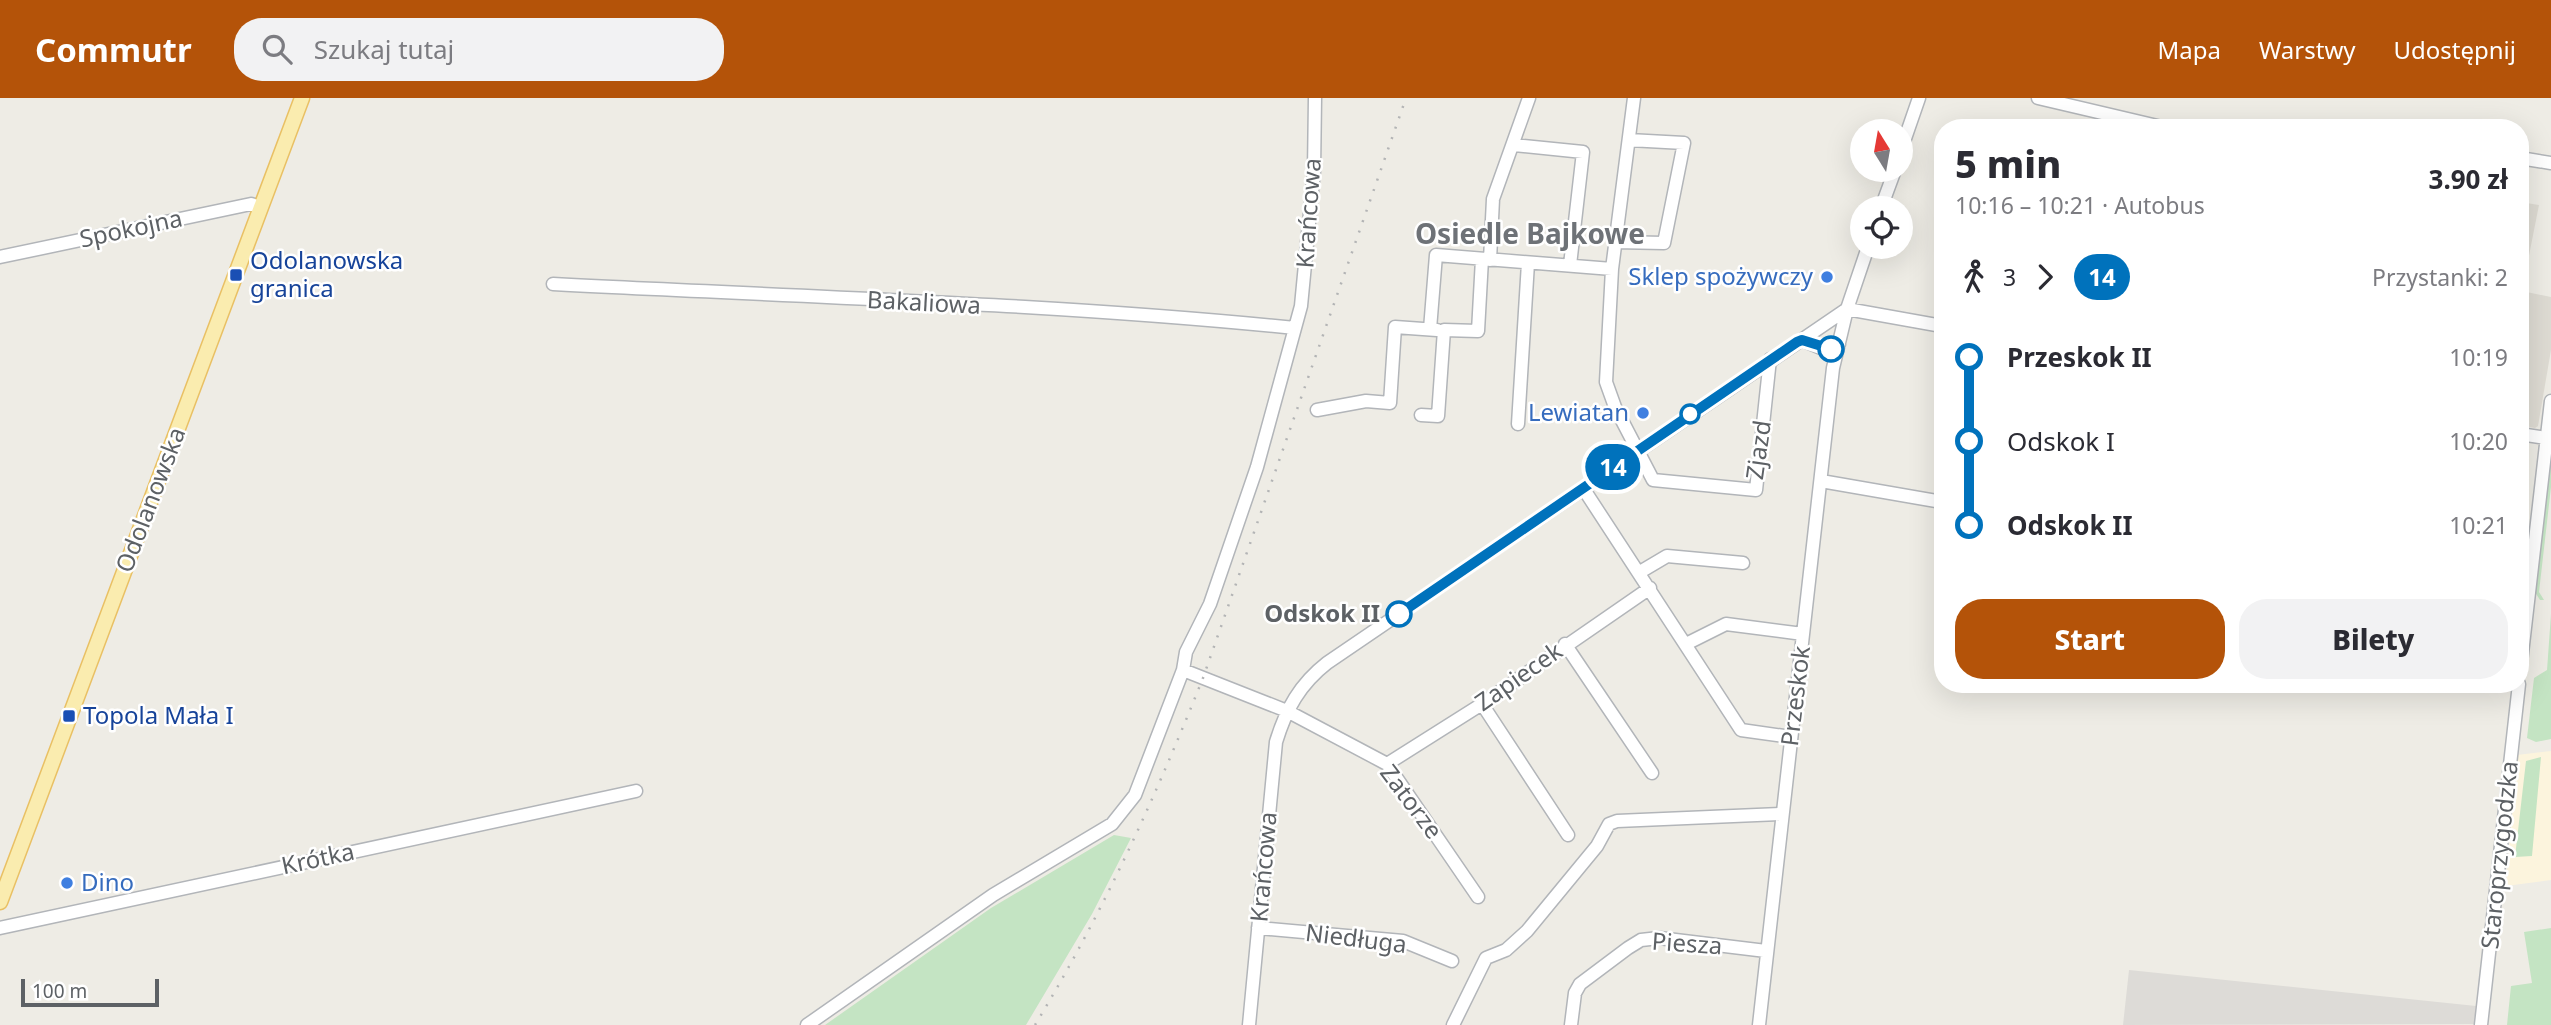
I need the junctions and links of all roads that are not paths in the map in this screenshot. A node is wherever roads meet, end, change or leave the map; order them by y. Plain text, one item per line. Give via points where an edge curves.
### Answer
1 (302, 98) edge
2 (1315, 98) edge
3 (1529, 98) edge
4 (1634, 98) edge
5 (1919, 98) edge
6 (2038, 98) edge
7 (1912, 119) edge
8 (2128, 119) edge
9 (1629, 140) junction
10 (1514, 145) junction
11 (2529, 159) edge
12 (2551, 163) edge
13 (261, 207) junction
14 (1615, 242) junction
15 (0, 257) edge
16 (1486, 259) junction
17 (1864, 259) edge
18 (1528, 263) junction
19 (1570, 265) junction
20 (1612, 269) junction
21 (553, 285) dead end
22 (1847, 309) junction
23 (1821, 325) junction
24 (1934, 325) edge
25 (1295, 328) junction
26 (1430, 329) junction
27 (1444, 330) junction
28 (1840, 339) junction
29 (1802, 340) junction
30 (1820, 347) junction
31 (1770, 359) junction
32 (1833, 368) junction
33 (2551, 401) edge
34 (1317, 410) dead end
35 (1421, 415) dead end
36 (1518, 424) dead end
37 (2529, 435) edge
38 (2546, 438) junction
39 (1639, 450) junction
40 (1821, 481) junction
41 (1583, 488) junction
42 (1934, 501) edge
43 (2529, 559) edge
44 (1742, 563) dead end
45 (1640, 572) junction
46 (1650, 588) junction
47 (1803, 634) junction
48 (1564, 644) junction
49 (1686, 644) junction
50 (1183, 670) junction
51 (2518, 693) edge
52 (1482, 704) junction
53 (1287, 711) junction
54 (1791, 737) junction
55 (1388, 764) junction
56 (1652, 773) dead end
57 (636, 791) dead end
58 (1782, 814) junction
59 (1568, 835) dead end
60 (1478, 897) dead end
61 (0, 902) edge
62 (0, 928) edge
63 (1258, 928) junction
64 (1766, 951) junction
65 (1452, 961) dead end
66 (807, 1025) edge
67 (1249, 1025) edge
68 (1453, 1025) edge
69 (1571, 1025) edge
70 (1759, 1025) edge
71 (2482, 1025) edge

1 - 13 main road, Odolanowska
2 - 25 street, Krańcowa via 1312,185
3 - 10 street
4 - 9 street
5 - 7 street
6 - 8 street
9 - 14 street
9 - 14 street via 1684,143 1664,243
10 - 16 street via 1493,199
10 - 19 street via 1583,152
11 - 12 street
13 - 15 street, Spokojna via 251,204
13 - 61 main road, Odolanowska
14 - 20 street
16 - 18 street
16 - 26 street via 1436,255
16 - 27 street via 1478,331
17 - 22 street, Przeskok
18 - 19 street
18 - 36 street
19 - 20 street
20 - 39 street via 1606,382
21 - 25 street, Bakaliowa via 996,306
22 - 23 street, Krańcowa
22 - 24 street
22 - 28 street, Przeskok
23 - 28 street via 1837,326
23 - 29 street, Krańcowa
23 - 30 street via 1814,335
25 - 50 street, Krańcowa via 1256,467
26 - 27 street
26 - 34 street via 1395,327 1390,403 1366,401
27 - 35 street via 1438,416
28 - 30 street via 1831,349
28 - 32 street, Przeskok
29 - 30 street
29 - 31 street, Krańcowa
30 - 32 street
31 - 39 street, Krańcowa
31 - 39 street, Zjazd via 1756,490 1653,480
32 - 40 street, Przeskok
33 - 38 street
37 - 38 street
38 - 43 street
39 - 41 street, Krańcowa
40 - 42 street
40 - 47 street, Przeskok
41 - 45 street
41 - 53 street, Krańcowa via 1327,663 1306,681
44 - 45 street via 1667,556
45 - 46 street
46 - 48 street, Zapiecek
46 - 49 street
47 - 49 street via 1726,624
47 - 54 street, Przeskok
48 - 52 street, Zapiecek
48 - 56 street
49 - 54 street via 1741,730
50 - 53 street, Zatorze
50 - 66 street, Krańcowa via 1135,795 1112,824 993,895
51 - 71 street, Staroprzygodzka
52 - 55 street, Zapiecek
52 - 59 street
53 - 55 street, Zatorze
53 - 63 street, Krańcowa via 1273,760
54 - 58 street, Przeskok
55 - 60 street, Zatorze
57 - 62 street, Krótka
58 - 64 street, Przeskok
58 - 68 street via 1609,824 1597,846 1527,931 1506,950 1486,958
63 - 65 street, Niedługa via 1403,940
63 - 67 street, Krańcowa
64 - 69 street, Piesza via 1659,938 1641,940 1580,984
64 - 70 street, Przeskok

